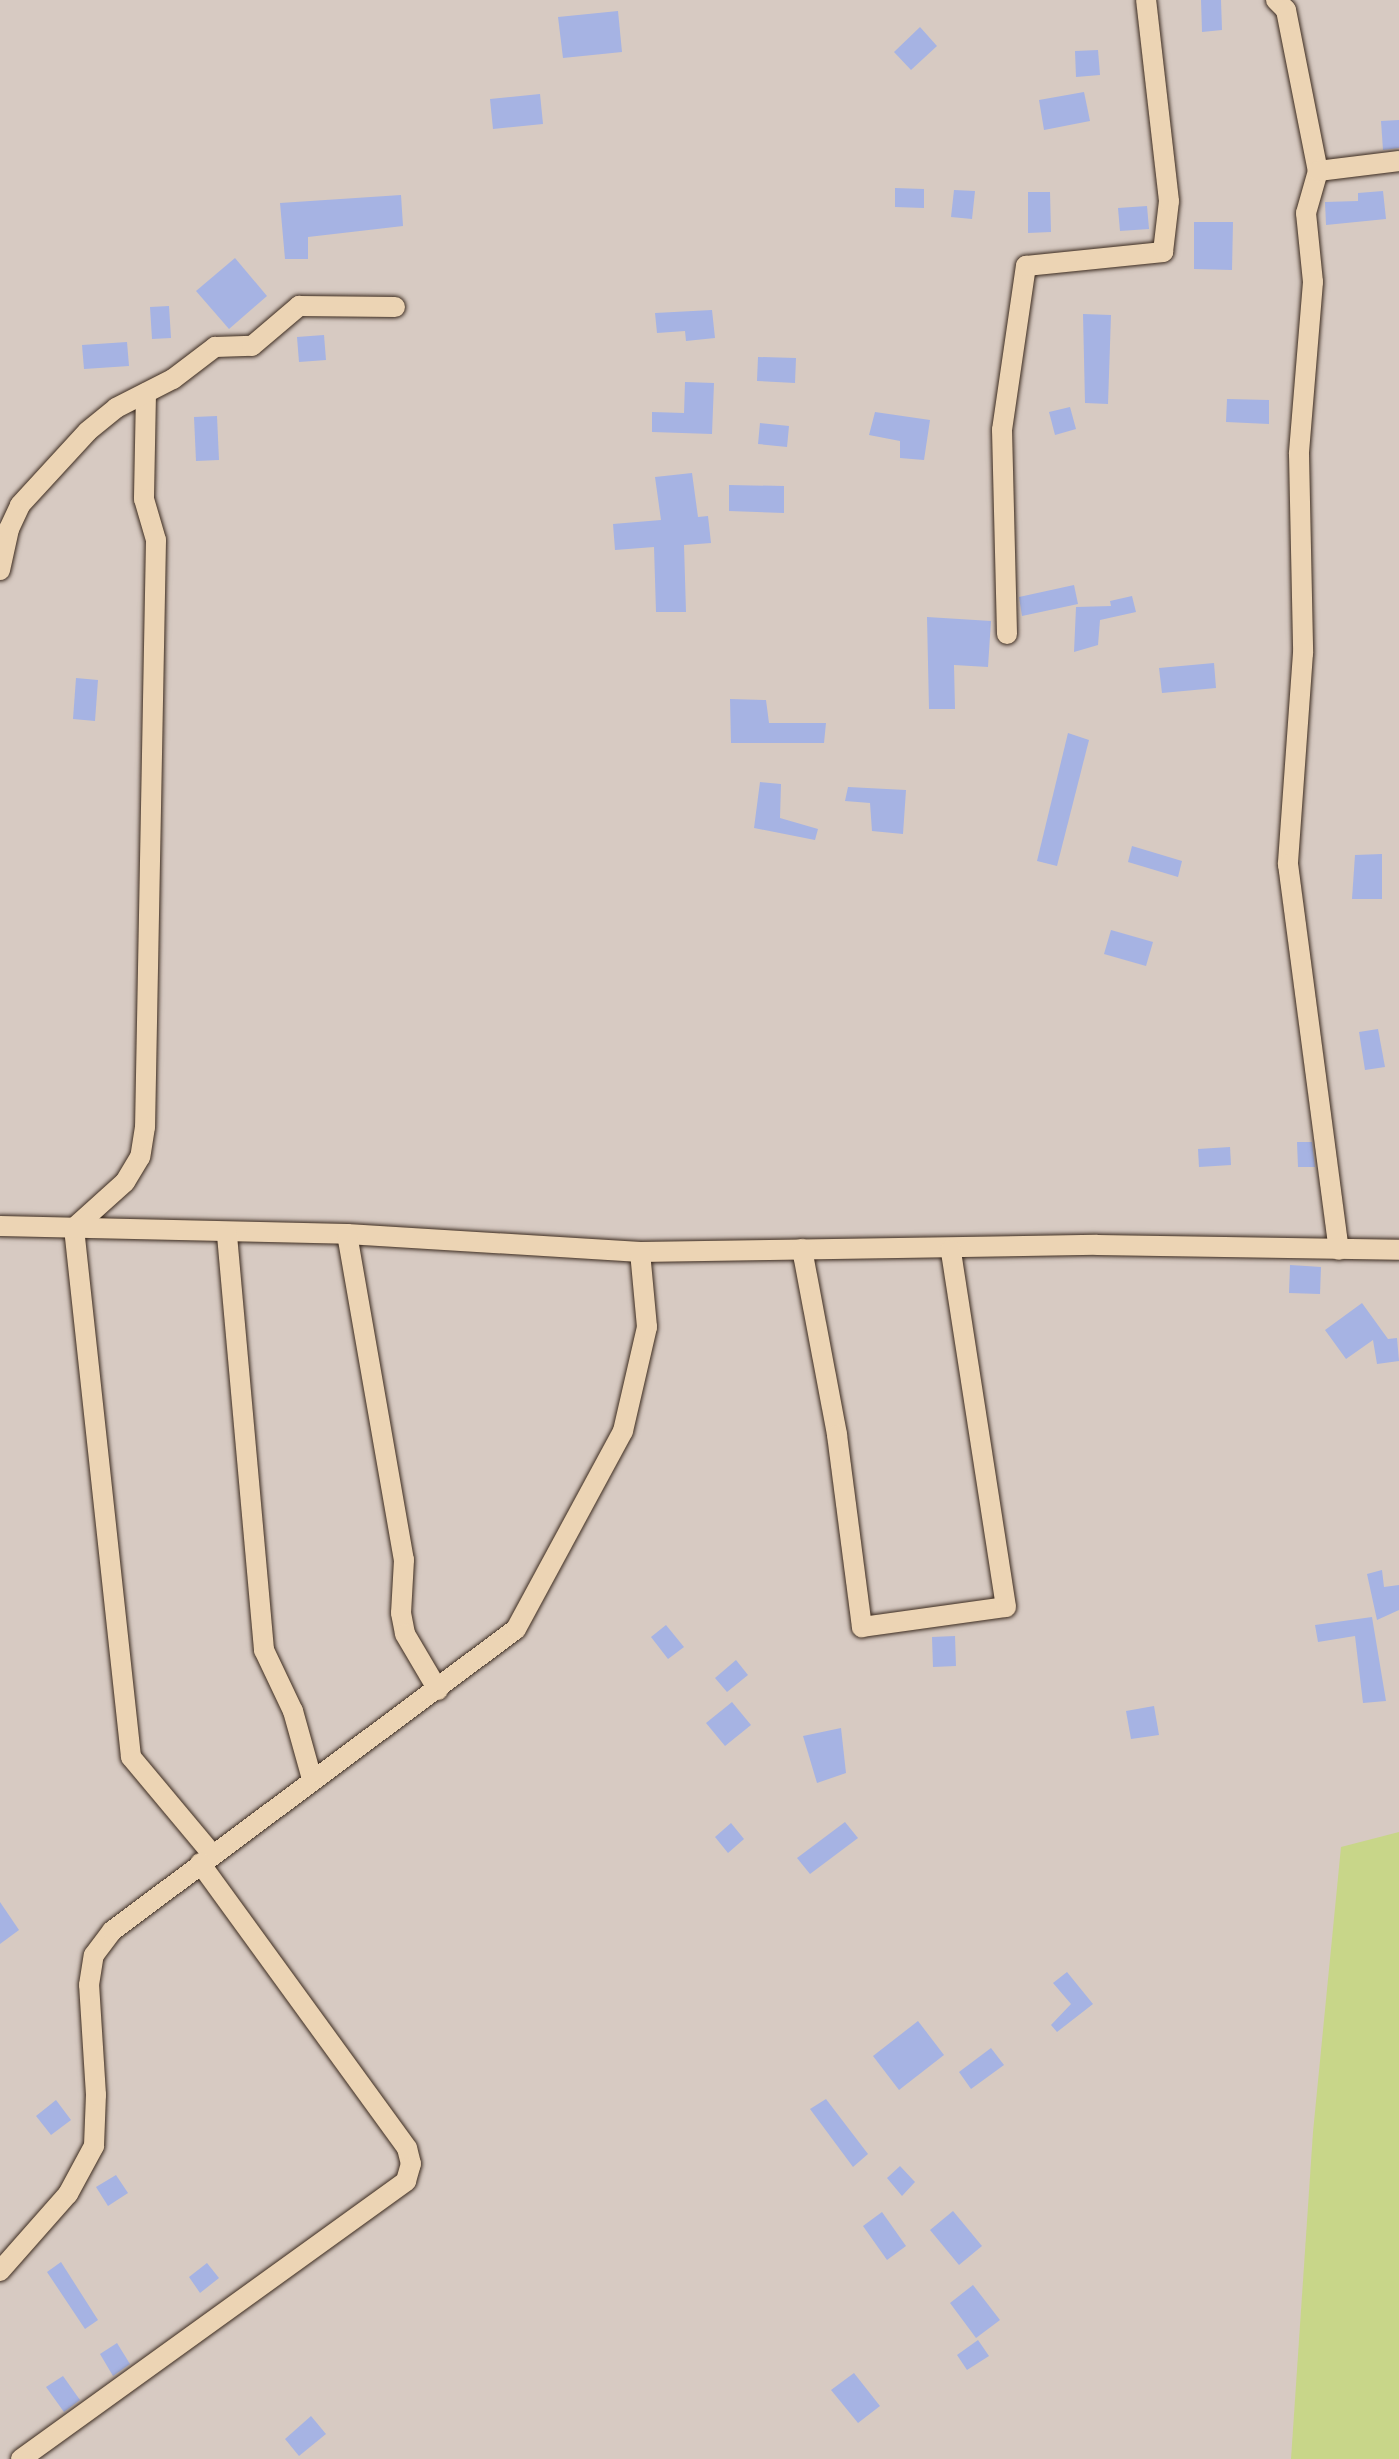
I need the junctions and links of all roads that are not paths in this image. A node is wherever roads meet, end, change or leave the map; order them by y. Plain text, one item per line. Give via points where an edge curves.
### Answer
1 (1146, 0) edge
2 (1276, 0) edge
3 (1399, 161) edge
4 (1318, 171) junction
5 (395, 307) dead end
6 (146, 393) junction
7 (0, 570) edge
8 (1007, 634) dead end
9 (0, 1226) edge
10 (74, 1228) junction
11 (347, 1234) junction
12 (227, 1235) junction
13 (802, 1249) junction
14 (951, 1250) junction
15 (1339, 1250) junction
16 (1399, 1250) edge
17 (640, 1252) junction
18 (438, 1690) junction
19 (312, 1779) junction
20 (206, 1858) junction
21 (0, 2271) edge
22 (21, 2459) edge

1 - 8 street via 1169,201 1163,252 1026,266 1002,430
2 - 4 street via 1286,10
3 - 4 street
4 - 15 street via 1306,213 1313,282 1299,454 1303,653 1288,864
5 - 6 street via 299,306 252,346 215,347
6 - 7 street via 88,431 20,505
6 - 10 street via 144,499 156,540 145,1127 140,1157 125,1182
9 - 10 street
10 - 12 street
10 - 20 street via 131,1757
11 - 12 street
11 - 17 street
11 - 18 street via 404,1560 405,1634
12 - 19 street via 264,1650 293,1711
13 - 14 street
13 - 14 street via 837,1435 862,1627 1006,1607
13 - 17 street
14 - 15 street via 1097,1245
15 - 16 street
17 - 18 street via 647,1327 623,1431 516,1629
18 - 19 street
19 - 20 street
20 - 21 street via 112,1931 94,1955 89,1985 94,2146 68,2194
20 - 22 street via 407,2148 411,2164 406,2181

